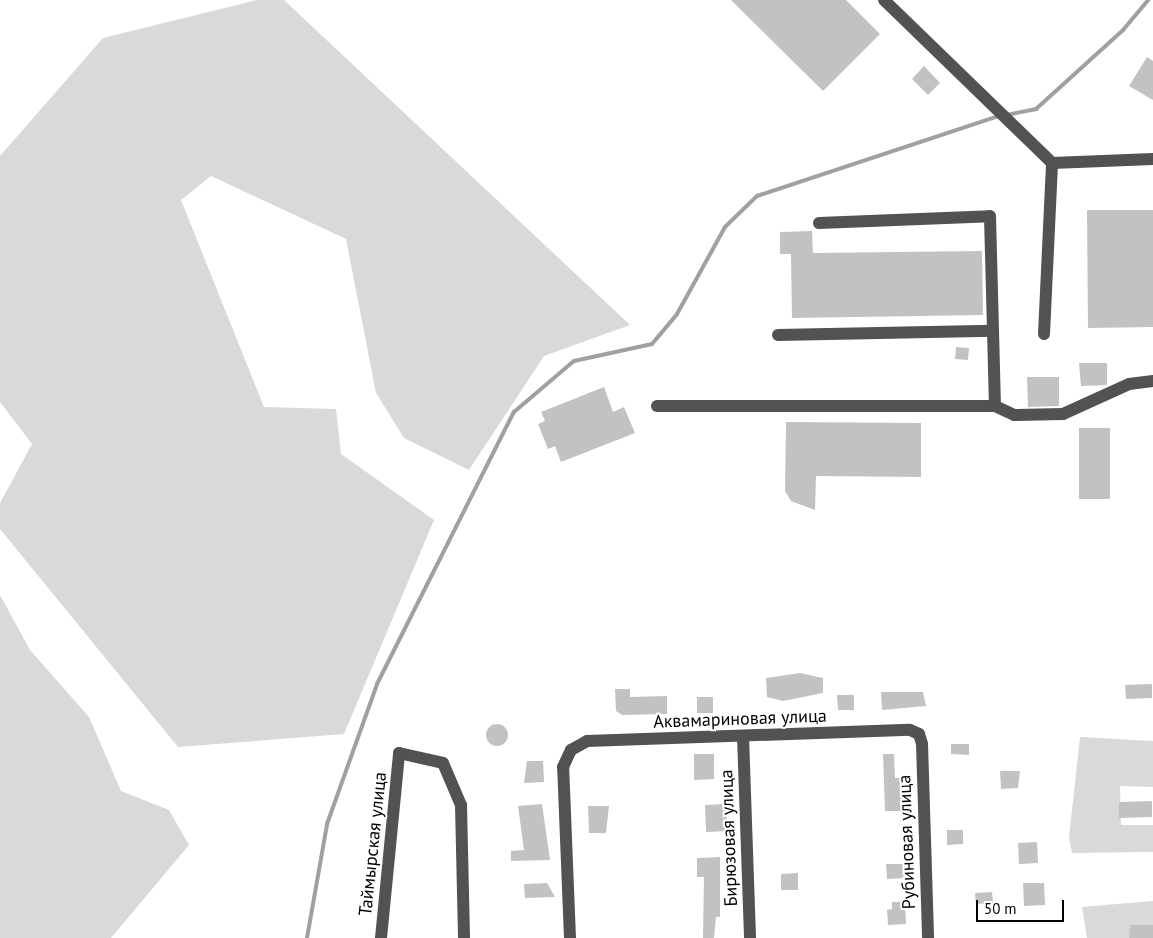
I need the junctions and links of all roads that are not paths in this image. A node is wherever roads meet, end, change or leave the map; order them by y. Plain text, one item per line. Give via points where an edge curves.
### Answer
1 (884, 0) edge
2 (1153, 159) edge
3 (1052, 163) junction
4 (819, 223) dead end
5 (993, 331) junction
6 (1044, 334) dead end
7 (778, 336) dead end
8 (1153, 381) edge
9 (657, 406) dead end
10 (995, 406) junction
11 (743, 736) junction
12 (922, 744) joint
13 (381, 938) edge
14 (464, 938) edge
15 (570, 938) edge
16 (750, 938) edge
17 (928, 938) edge

1 - 3 street
2 - 3 street
3 - 6 street
4 - 5 street via 990,216
5 - 7 street
5 - 10 street
8 - 10 street via 1129,384 1063,414 1014,416
9 - 10 street
11 - 12 street, Аквамариновая улица via 910,730 919,734
11 - 15 street, Аквамариновая улица via 587,741 571,750 563,767
11 - 16 street, Бирюзовая улица
12 - 17 street, Рубиновая улица
13 - 14 street, Таймырская улица via 399,752 443,763 461,805

